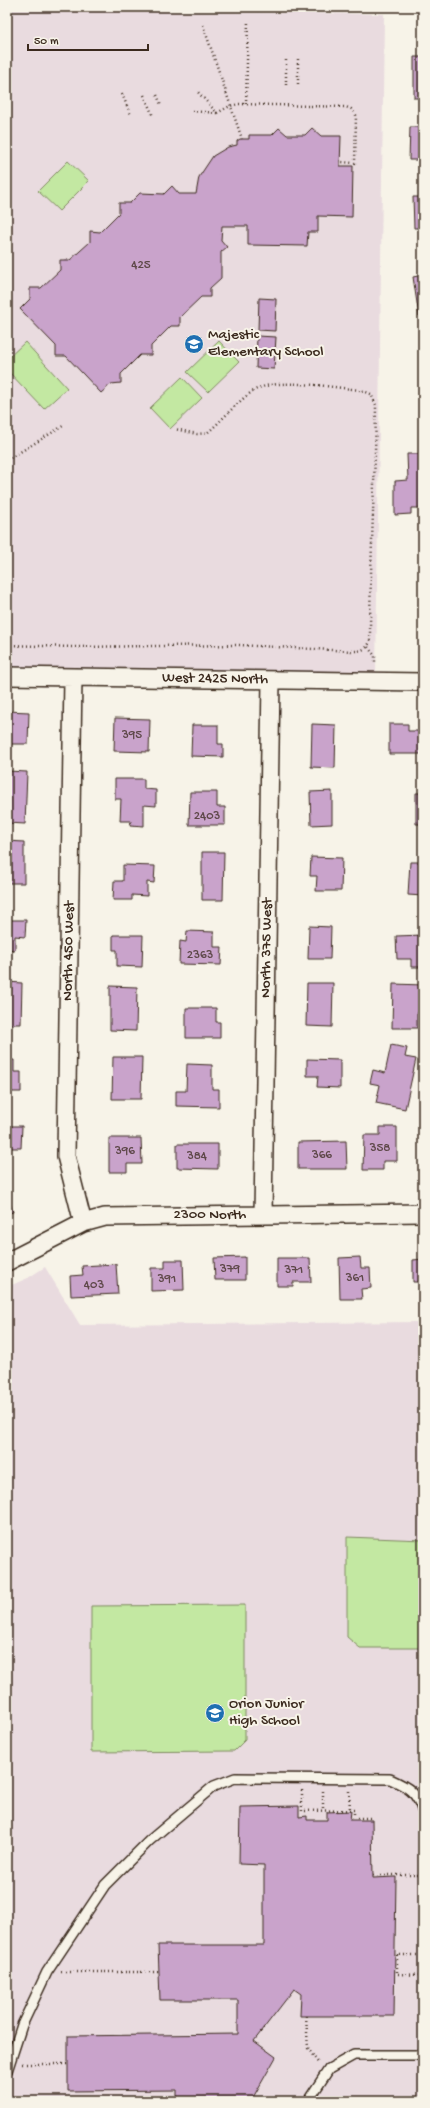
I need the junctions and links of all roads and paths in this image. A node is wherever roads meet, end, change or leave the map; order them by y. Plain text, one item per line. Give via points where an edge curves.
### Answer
1 (248, 20) dead end
2 (203, 25) dead end
3 (286, 59) dead end
4 (298, 59) dead end
5 (286, 85) dead end
6 (298, 85) dead end
7 (197, 91) dead end
8 (122, 94) dead end
9 (144, 95) dead end
10 (157, 96) dead end
11 (246, 104) junction
12 (161, 105) dead end
13 (230, 106) junction
14 (192, 111) dead end
15 (216, 113) junction
16 (131, 115) dead end
17 (153, 116) dead end
18 (242, 139) dead end
19 (341, 162) dead end
20 (63, 426) dead end
21 (175, 429) dead end
22 (7, 460) edge
23 (7, 645) edge
24 (368, 647) junction
25 (374, 662) dead end
26 (7, 676) edge
27 (73, 677) junction
28 (271, 680) junction
29 (423, 682) edge
30 (423, 1213) edge
31 (263, 1215) junction
32 (83, 1223) junction
33 (7, 1262) edge
34 (323, 1787) dead end
35 (349, 1787) dead end
36 (302, 1788) dead end
37 (323, 1810) junction
38 (350, 1810) junction
39 (423, 1812) edge
40 (371, 1818) dead end
41 (373, 1875) dead end
42 (418, 1875) dead end
43 (417, 1955) dead end
44 (55, 1972) dead end
45 (159, 1972) dead end
46 (418, 1975) dead end
47 (306, 2016) dead end
48 (423, 2055) edge
49 (318, 2063) dead end
50 (15, 2064) dead end
51 (68, 2064) dead end
52 (7, 2071) edge
53 (308, 2101) edge

1 - 11 path
2 - 13 path
3 - 5 path
4 - 6 path
7 - 15 path
8 - 16 path
9 - 17 path
10 - 12 path
11 - 13 path
11 - 19 path via 351,109 356,115 355,163
13 - 15 path
13 - 18 path
14 - 15 path
20 - 22 path
21 - 24 path via 197,434 207,433 255,390 272,384 361,390 371,394 376,405
23 - 24 path via 238,645 352,652 362,651
24 - 25 path via 374,656
26 - 27 street, West 2425 North
27 - 28 street, West 2425 North
27 - 32 street, North 450 West via 66,1156
28 - 29 street, West 2425 North
28 - 31 street, North 375 West
30 - 31 street, 2300 North
31 - 32 street, 2300 North via 105,1217
32 - 33 street, 2300 North
34 - 37 path
35 - 38 path
36 - 37 path via 302,1811
37 - 38 path
38 - 40 path via 354,1810 354,1818
39 - 52 lane via 419,1799 406,1786 390,1779 235,1778 214,1786 149,1841 105,1886 47,1972 22,2025
41 - 42 path
43 - 46 path via 397,1954 397,1974
44 - 45 path
47 - 49 path via 308,2048
48 - 53 lane via 354,2055 328,2069
50 - 51 path

